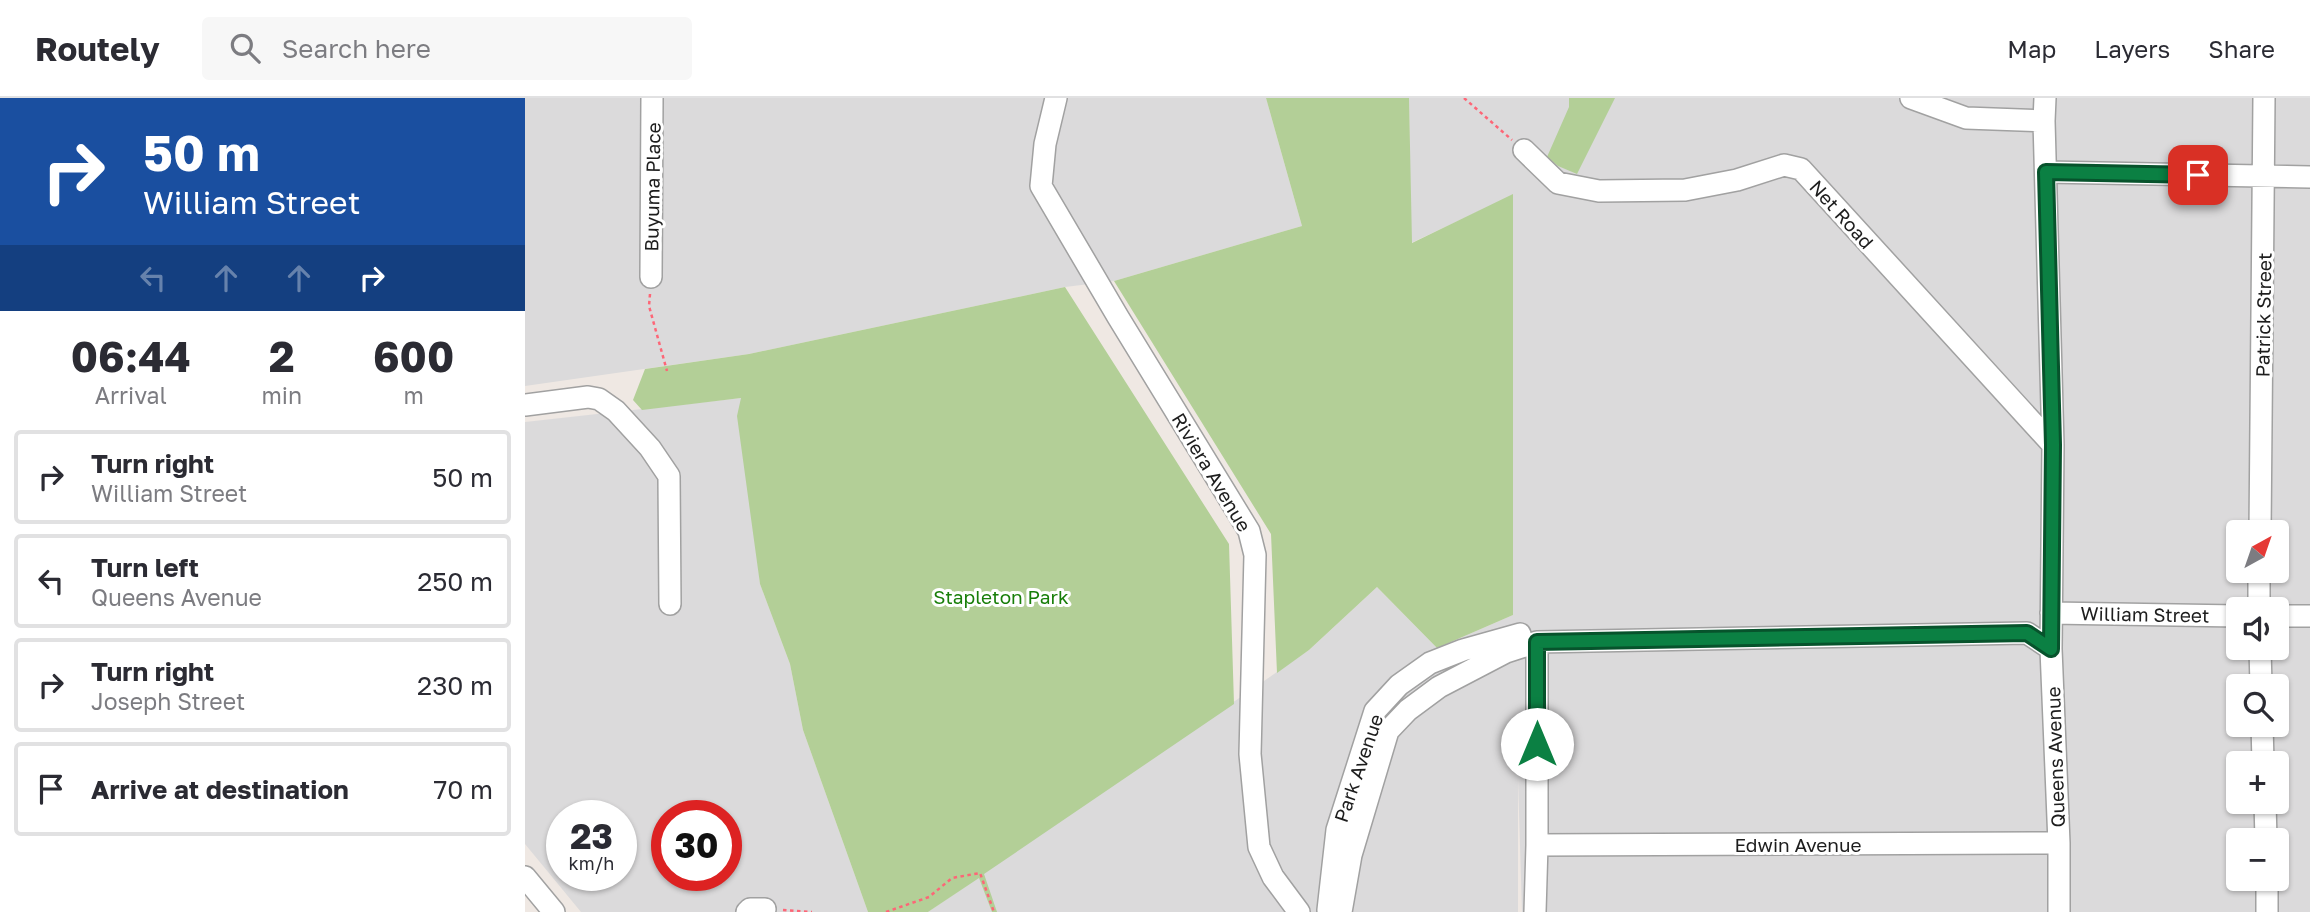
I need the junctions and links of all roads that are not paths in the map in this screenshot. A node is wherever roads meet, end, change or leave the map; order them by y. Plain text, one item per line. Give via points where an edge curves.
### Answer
1 (652, 98) edge
2 (1056, 98) edge
3 (1911, 98) edge
4 (2045, 98) edge
5 (2264, 98) edge
6 (2043, 121) junction
7 (1524, 150) road end
8 (2046, 172) junction
9 (2264, 177) junction
10 (2310, 177) edge
11 (651, 277) road end
12 (525, 405) edge
13 (2053, 445) junction
14 (2260, 520) edge
15 (670, 604) dead end
16 (2051, 612) junction
17 (2226, 616) edge
18 (2289, 616) edge
19 (2310, 616) edge
20 (1537, 642) junction
21 (2051, 649) junction
22 (2059, 843) junction
23 (1537, 845) junction
24 (525, 877) edge
25 (2267, 891) edge
26 (554, 912) edge
27 (1299, 912) edge
28 (1328, 912) edge
29 (1341, 912) edge
30 (1535, 912) edge
31 (2059, 912) edge
32 (2267, 912) edge

1 - 11 street, Buyuma Place
2 - 27 street, Riviera Avenue via 1041,186 1249,531 1255,555 1250,754 1259,847 1273,877
3 - 6 street via 1966,118
4 - 6 street, Queens Avenue
5 - 9 street, Patrick Street
6 - 8 street, Queens Avenue
7 - 13 street, Net Road via 1558,183 1598,191 1685,190 1784,165 1801,169
8 - 9 street
8 - 13 street, Queens Avenue
9 - 10 street
9 - 14 street, Patrick Street
12 - 15 street via 599,399 650,448 669,476
13 - 16 street, Queens Avenue
16 - 17 street, William Street
16 - 21 street, Queens Avenue
18 - 19 street
20 - 21 street via 2027,633
20 - 23 street
20 - 28 street, Park Avenue via 1521,634 1430,663 1399,685 1375,711 1337,830
20 - 29 street, Park Avenue via 1506,652 1439,687 1388,731 1351,855
21 - 22 street, Queens Avenue
22 - 23 street, Edwin Avenue
22 - 31 street, Queens Avenue
23 - 30 street
24 - 26 street
25 - 32 street

